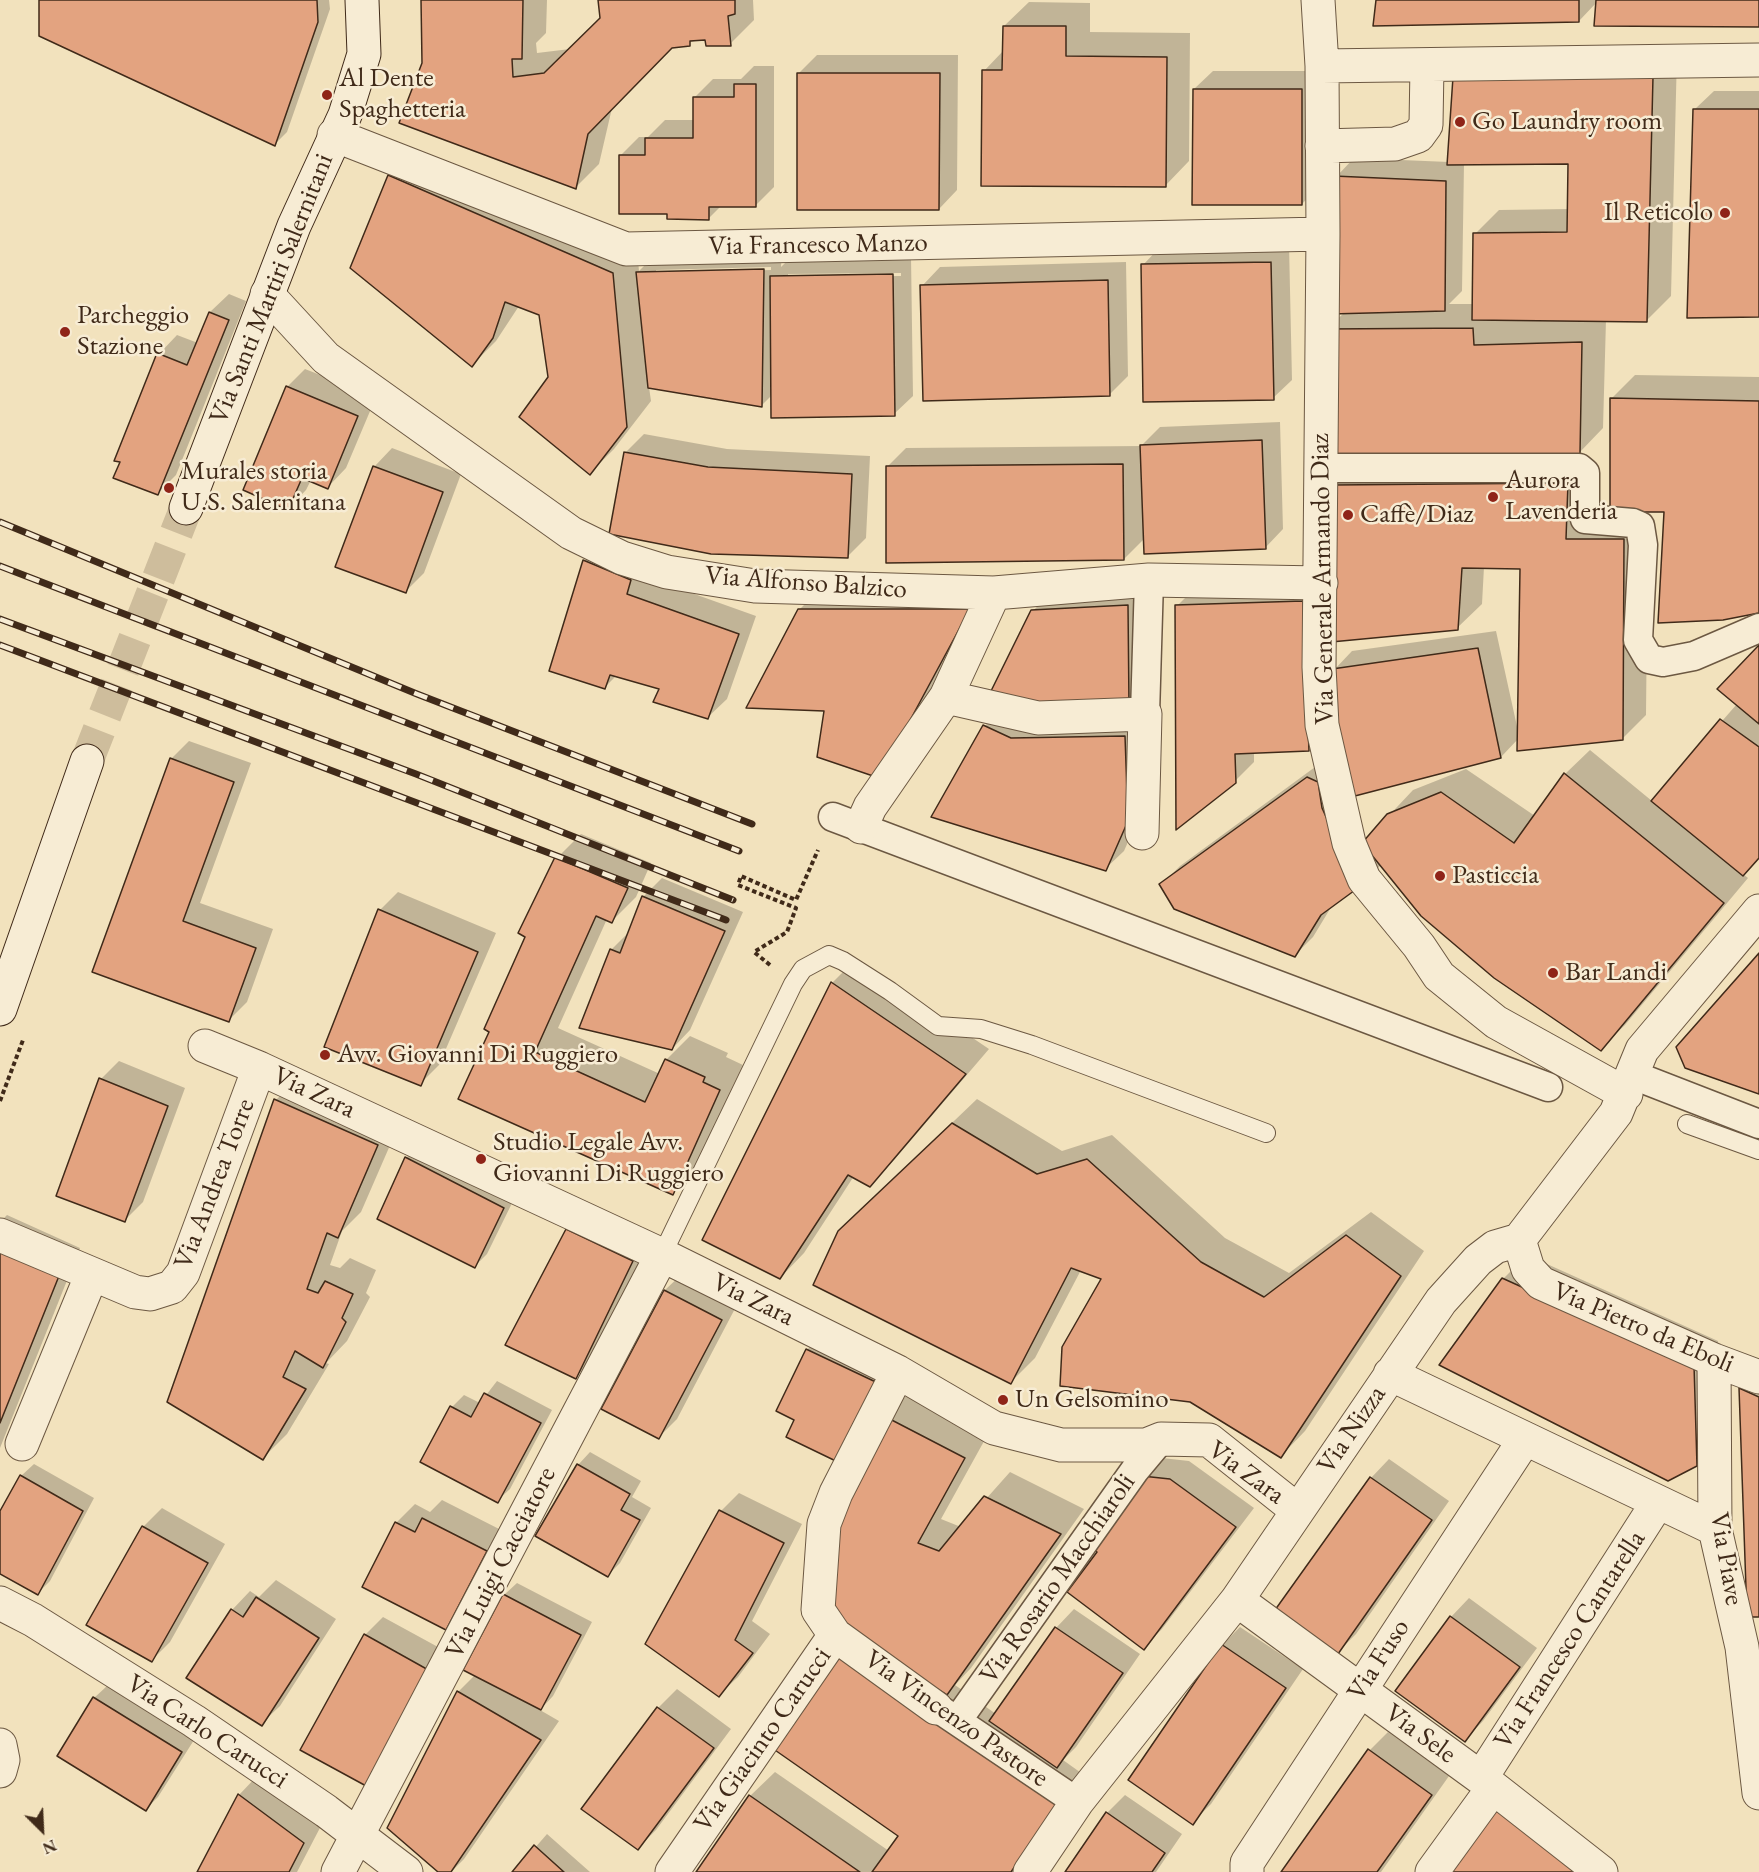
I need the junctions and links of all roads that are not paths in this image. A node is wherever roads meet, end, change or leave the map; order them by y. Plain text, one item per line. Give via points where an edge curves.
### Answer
1 (362, 0) edge
2 (1318, 0) edge
3 (1759, 60) edge
4 (1322, 66) junction
5 (1427, 66) junction
6 (334, 135) junction
7 (1322, 146) junction
8 (1323, 234) junction
9 (267, 294) junction
10 (1321, 468) junction
11 (186, 508) tunnel mouth
12 (1149, 580) junction
13 (1321, 583) junction
14 (994, 593) junction
15 (1759, 628) edge
16 (946, 697) junction
17 (1145, 714) junction
18 (87, 761) tunnel mouth
19 (847, 822) joint
20 (1142, 833) dead end
21 (1759, 910) edge
22 (0, 1010) edge
23 (206, 1046) dead end
24 (259, 1068) junction
25 (1629, 1084) junction
26 (1548, 1087) dead end
27 (1759, 1124) edge
28 (1686, 1125) dead end
29 (1266, 1133) dead end
30 (1759, 1150) edge
31 (0, 1235) edge
32 (1519, 1240) junction
33 (662, 1255) junction
34 (92, 1274) junction
35 (1714, 1360) junction
36 (898, 1372) junction
37 (1390, 1374) junction
38 (1759, 1377) edge
39 (1161, 1439) junction
40 (21, 1444) dead end
41 (1517, 1451) dead end
42 (1658, 1502) junction
43 (1297, 1510) junction
44 (1715, 1529) junction
45 (1237, 1600) junction
46 (0, 1603) edge
47 (835, 1635) junction
48 (1751, 1647) edge
49 (1359, 1690) junction
50 (947, 1714) junction
51 (0, 1745) edge
52 (0, 1772) edge
53 (1487, 1783) junction
54 (1759, 1793) edge
55 (1077, 1802) junction
56 (359, 1835) junction
57 (1247, 1868) edge
58 (338, 1872) edge
59 (406, 1872) edge
60 (672, 1872) edge
61 (1030, 1872) edge
62 (1432, 1872) edge
63 (1601, 1872) edge

1 - 6 street, Via Santi Martiri Salernitani via 364,54 345,115
2 - 4 street, Via Generale Armando Diaz
3 - 5 street
4 - 5 street
4 - 7 street, Via Generale Armando Diaz
5 - 7 street via 1426,125 1418,136 1395,144
6 - 8 street, Via Francesco Manzo via 626,249
6 - 9 street, Via Santi Martiri Salernitani
7 - 8 street, Via Generale Armando Diaz
8 - 10 street, Via Generale Armando Diaz
9 - 11 street, Via Santi Martiri Salernitani
9 - 14 street, Via Alfonso Balzico via 326,358 571,533 622,558 668,572 754,586
10 - 13 street, Via Generale Armando Diaz
10 - 15 street via 1579,468 1585,473 1585,519 1640,526 1638,640 1649,659 1664,662 1694,656
12 - 13 street, Via Alfonso Balzico
12 - 14 street, Via Alfonso Balzico
12 - 17 street
13 - 25 street, Via Generale Armando Diaz via 1318,667 1322,725 1338,803 1364,879 1439,976 1496,1022
14 - 16 street
16 - 17 street via 1038,718
16 - 19 street via 870,807
17 - 20 street
18 - 22 street
19 - 26 street
21 - 25 street via 1642,1050
23 - 24 street, Via Zara
24 - 33 street, Via Zara
24 - 34 street, Via Andrea Torre via 183,1274 172,1287 150,1294
25 - 27 street
25 - 32 street via 1616,1113
28 - 30 lane
29 - 33 lane via 1032,1045 981,1029 938,1026 890,991 829,955 803,969 793,984
31 - 34 street, Via Andrea Torre
32 - 35 street, Via Pietro da Eboli via 1528,1269 1541,1283
32 - 37 street, Via Nizza via 1495,1247 1464,1274
33 - 36 street, Via Zara
33 - 56 street, Via Luigi Cacciatore
34 - 40 street
35 - 38 street, Via Pietro da Eboli
35 - 44 street, Via Piave
36 - 39 street, Via Zara via 994,1428 1027,1438 1060,1445 1146,1445
36 - 47 street, Via Giacinto Carucci via 824,1524 819,1610
37 - 42 street, Via Francesco Cantarella
37 - 43 street, Via Nizza
39 - 43 street, Via Zara via 1209,1440
39 - 50 street, Via Rosario Macchiaroli
41 - 49 street, Via Fuso
42 - 44 street, Via Francesco Cantarella
42 - 53 street, Via Francesco Cantarella
43 - 45 street, Via Nizza
44 - 48 street, Via Piave
45 - 49 street, Via Sele
45 - 55 street, Via Nizza
46 - 56 street, Via Carlo Carucci via 194,1721
47 - 50 street, Via Vincenzo Pastore
47 - 60 street, Via Giacinto Carucci
48 - 54 street, Via Piave
49 - 53 street, Via Sele
49 - 57 street, Via Fuso
50 - 55 street, Via Vincenzo Pastore
51 - 52 street
53 - 62 street, Via Francesco Cantarella
53 - 63 street, Via Sele
55 - 61 street, Via Nizza
56 - 58 street, Via Luigi Cacciatore
56 - 59 street, Via Carlo Carucci

